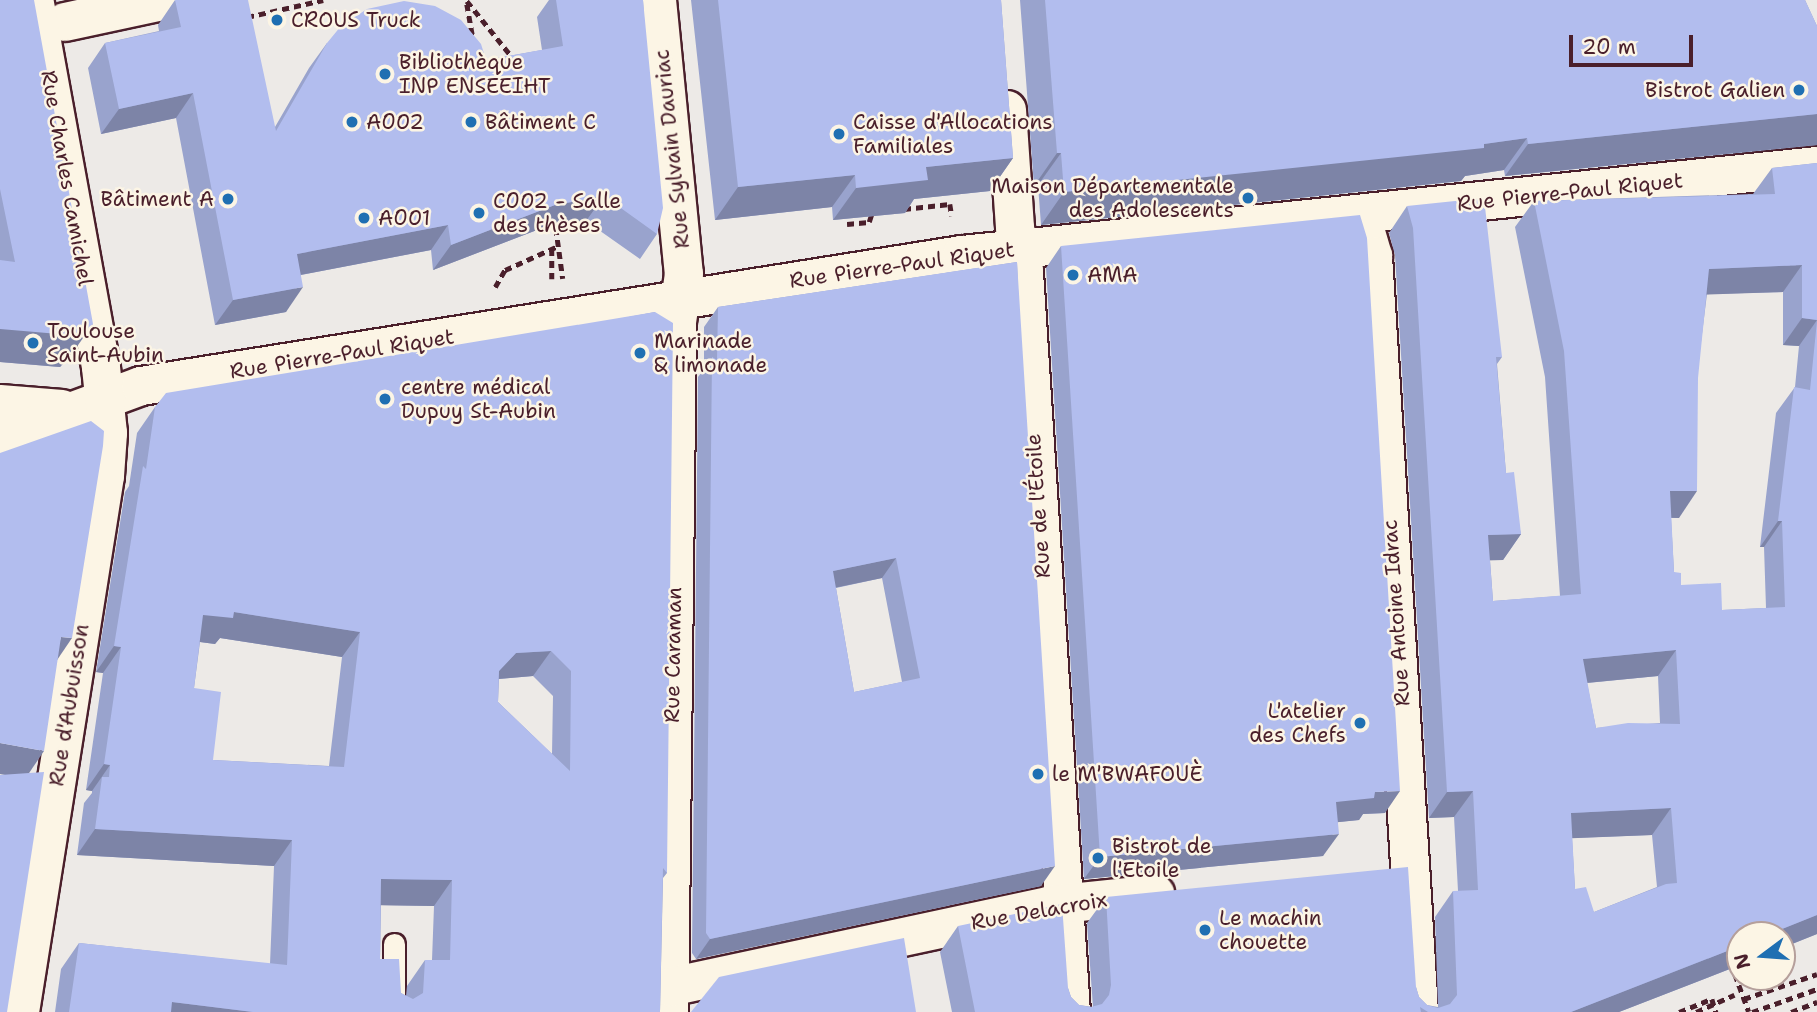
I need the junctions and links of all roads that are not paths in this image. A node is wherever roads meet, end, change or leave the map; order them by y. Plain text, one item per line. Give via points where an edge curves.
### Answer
1 (34, 0) edge
2 (168, 0) edge
3 (657, 0) edge
4 (70, 7) edge
5 (1004, 80) edge
6 (1817, 166) edge
7 (1361, 215) junction
8 (1020, 248) junction
9 (681, 298) junction
10 (0, 404) edge
11 (88, 404) junction
12 (0, 438) edge
13 (1413, 869) junction
14 (1373, 873) edge
15 (1193, 890) edge
16 (1065, 903) junction
17 (394, 944) dead end
18 (669, 1000) edge
19 (20, 1012) edge
20 (394, 1012) edge
21 (1071, 1012) edge
22 (1419, 1012) edge

1 - 11 street, Rue Charles Camichel
2 - 4 street
3 - 9 street, Rue Sylvain Dauriac via 684,274
5 - 8 street, Rue de l'Étoile
6 - 7 street, Rue Pierre-Paul Riquet
7 - 8 street, Rue Pierre-Paul Riquet
7 - 13 street, Rue Antoine Idrac via 1373,256
8 - 9 street, Rue Pierre-Paul Riquet
8 - 16 street, Rue de l'Étoile
9 - 11 street, Rue Pierre-Paul Riquet via 141,386
9 - 18 street, Rue Caraman via 677,322
10 - 11 street
11 - 12 street, Rue Pierre-Paul Riquet
11 - 19 street, Rue d'Aubuisson via 108,433 105,476
13 - 14 street
13 - 22 street, Rue Antoine Idrac
15 - 16 street, Rue Delacroix
16 - 18 street, Rue Delacroix
16 - 21 street, Rue de l'Étoile
17 - 20 lane

